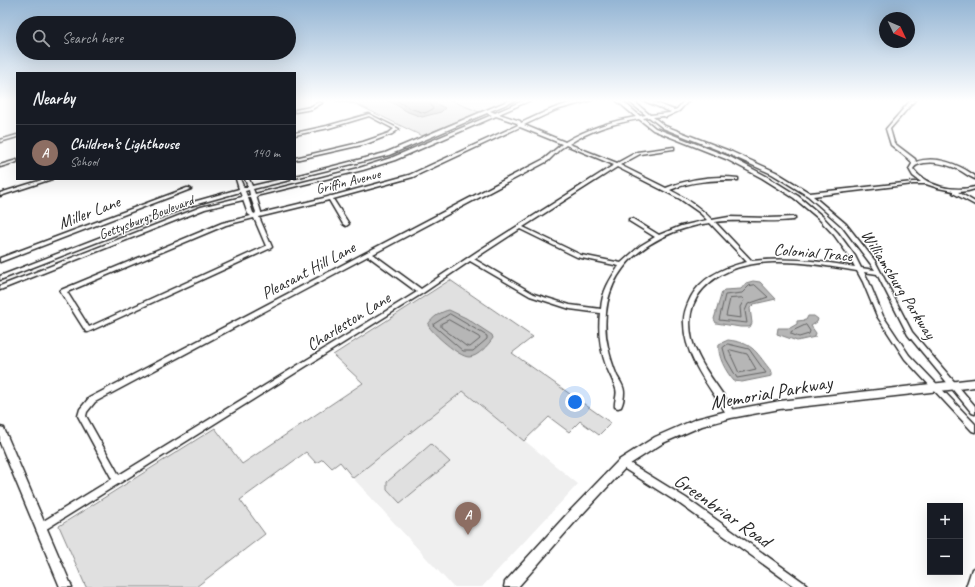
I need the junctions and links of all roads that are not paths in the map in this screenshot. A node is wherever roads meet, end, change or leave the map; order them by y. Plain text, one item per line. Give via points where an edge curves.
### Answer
1 (326, 127) edge
2 (394, 127) edge
3 (451, 127) edge
4 (466, 127) edge
5 (515, 127) edge
6 (526, 127) edge
7 (600, 127) edge
8 (653, 127) edge
9 (665, 127) edge
10 (888, 127) edge
11 (296, 134) edge
12 (16, 136) edge
13 (0, 141) edge
14 (893, 142) junction
15 (566, 144) junction
16 (673, 148) dead end
17 (296, 159) edge
18 (16, 161) edge
19 (749, 161) junction
20 (930, 162) junction
21 (741, 164) junction
22 (617, 165) junction
23 (914, 165) junction
24 (0, 166) edge
25 (914, 174) junction
26 (973, 175) edge
27 (296, 177) edge
28 (975, 178) edge
29 (736, 179) dead end
30 (47, 180) edge
31 (238, 180) edge
32 (247, 180) edge
33 (284, 180) edge
34 (928, 183) junction
35 (251, 188) junction
36 (188, 189) dead end
37 (864, 189) junction
38 (973, 189) edge
39 (242, 190) junction
40 (666, 190) junction
41 (950, 190) junction
42 (253, 194) junction
43 (0, 195) edge
44 (809, 195) junction
45 (245, 196) junction
46 (330, 197) junction
47 (796, 197) junction
48 (975, 199) edge
49 (975, 204) edge
50 (256, 216) junction
51 (793, 218) dead end
52 (631, 220) dead end
53 (711, 222) junction
54 (346, 224) dead end
55 (520, 227) junction
56 (660, 237) junction
57 (369, 254) junction
58 (470, 259) junction
59 (0, 260) edge
60 (751, 263) junction
61 (622, 265) junction
62 (860, 270) junction
63 (879, 273) junction
64 (0, 278) edge
65 (0, 288) edge
66 (421, 292) junction
67 (602, 311) junction
68 (975, 383) edge
69 (953, 385) junction
70 (934, 387) junction
71 (618, 405) dead end
72 (975, 411) edge
73 (731, 414) junction
74 (975, 429) edge
75 (0, 431) edge
76 (623, 463) junction
77 (117, 480) junction
78 (40, 528) junction
79 (975, 572) edge
80 (66, 587) edge
81 (510, 587) edge
82 (803, 587) edge
83 (971, 587) edge

1 - 11 street
2 - 17 street via 397,129 376,139
3 - 27 street via 382,156
4 - 42 street, Gettysburg Boulevard via 384,162
5 - 46 street, Griffin Avenue via 411,176
6 - 15 street
7 - 15 street, Pleasant Hill Lane
8 - 21 street, Williamsburg Parkway via 665,135
9 - 19 street, Williamsburg Parkway
10 - 14 street
12 - 13 street
14 - 20 street via 912,155
14 - 23 street via 913,160
15 - 22 street
15 - 57 street, Pleasant Hill Lane via 546,160
16 - 22 street, Charleston Lane via 639,153
18 - 24 street
19 - 21 street
19 - 44 street, Williamsburg Parkway
20 - 23 street
20 - 26 street via 951,166
21 - 47 street, Williamsburg Parkway
22 - 40 street
22 - 55 street, Charleston Lane
23 - 25 street via 911,169
25 - 34 street
25 - 37 street via 909,179
26 - 28 street
29 - 40 street via 683,182
30 - 43 street
31 - 39 street
32 - 35 street
33 - 35 street, Gettysburg Boulevard
34 - 37 street
34 - 41 street
35 - 39 street, Gettysburg Boulevard
35 - 42 street
36 - 59 street, Miller Lane
37 - 44 street
38 - 41 street
38 - 48 street
39 - 45 street
39 - 64 street, Gettysburg Boulevard via 188,205
40 - 53 street via 690,204
41 - 49 street via 962,194
42 - 45 street, Gettysburg Boulevard
42 - 50 street via 259,212
44 - 47 street
44 - 63 street, Williamsburg Parkway via 844,225 860,243
45 - 50 street via 251,214
45 - 65 street, Gettysburg Boulevard via 183,215
46 - 50 street, Griffin Avenue
46 - 54 street
47 - 62 street, Williamsburg Parkway via 836,234
50 - 50 street, Griffin Avenue via 269,247 88,330 63,291 204,232
51 - 53 street via 729,219
52 - 56 street
53 - 56 street via 677,229
53 - 60 street
55 - 58 street, Charleston Lane
55 - 61 street via 579,256
56 - 61 street via 634,252
57 - 66 street
57 - 77 street, Pleasant Hill Lane via 92,400 82,416
58 - 66 street, Charleston Lane
58 - 67 street via 532,295 570,307
60 - 62 street, Colonial Trace via 766,260 794,261
60 - 73 street, Colonial Trace via 733,268 701,285 689,306 687,326 690,340 706,376
61 - 67 street via 608,286
62 - 63 street, Colonial Trace
62 - 70 street, Williamsburg Parkway via 880,316 907,357
63 - 69 street, Williamsburg Parkway via 910,333
66 - 77 street, Charleston Lane
67 - 71 street via 605,354 621,391
68 - 69 main road
69 - 70 main road, Memorial Parkway
69 - 72 street, Williamsburg Parkway
70 - 73 main road, Memorial Parkway via 780,405
70 - 74 street, Williamsburg Parkway
73 - 76 main road, Memorial Parkway via 700,422 659,440
75 - 78 main road
76 - 81 main road, Memorial Parkway
76 - 82 street, Greenbriar Road via 683,501
77 - 78 street, Charleston Lane
78 - 80 main road
79 - 83 street

